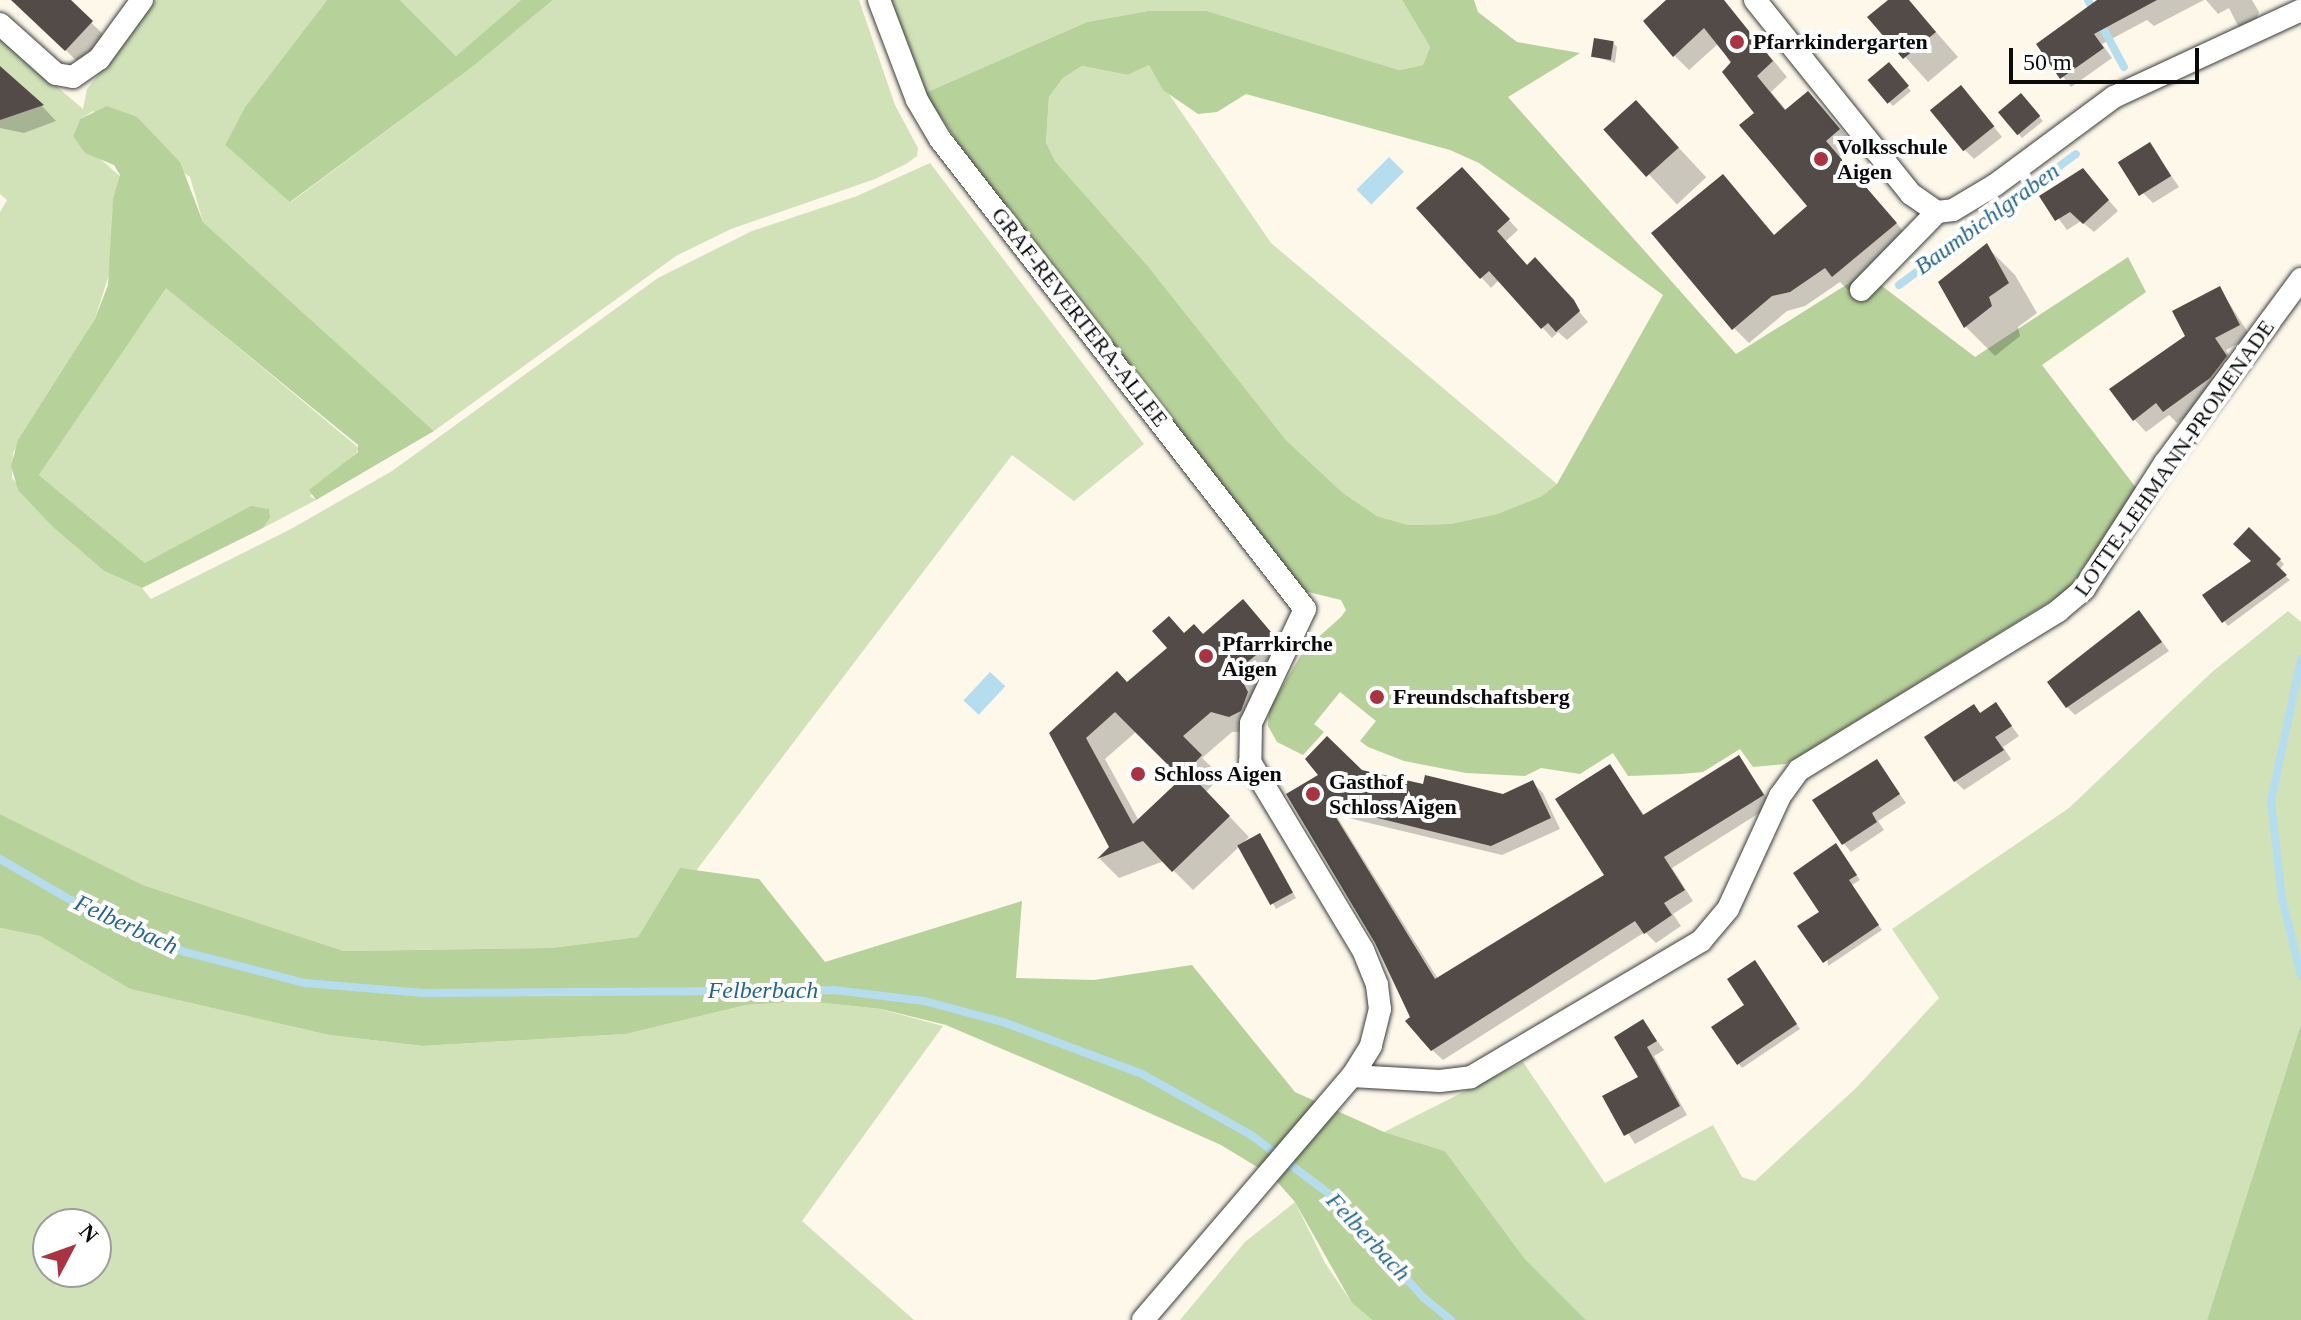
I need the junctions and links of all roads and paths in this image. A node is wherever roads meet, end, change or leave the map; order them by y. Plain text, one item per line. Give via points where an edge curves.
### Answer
1 (142, 0) edge
2 (879, 0) edge
3 (1755, 0) edge
4 (2301, 10) edge
5 (0, 24) edge
6 (1937, 212) junction
7 (2301, 279) edge
8 (1861, 290) dead end
9 (1352, 1076) junction
10 (1143, 1320) edge

1 - 5 street via 99,59 73,77 56,74
2 - 9 street, GRAF-REVERTERA-ALLEE via 917,100 940,139 1299,597 1304,619 1256,709 1247,747 1260,786 1363,950 1377,985 1380,1009 1371,1046
3 - 6 street via 1911,194
4 - 6 street via 2114,97 1995,185 1953,210
6 - 8 street
7 - 9 street, LOTTE-LEHMANN-PROMENADE via 2165,463 2084,589 2058,611 1799,770 1780,796 1728,909 1701,941 1471,1077 1440,1081
9 - 10 street

